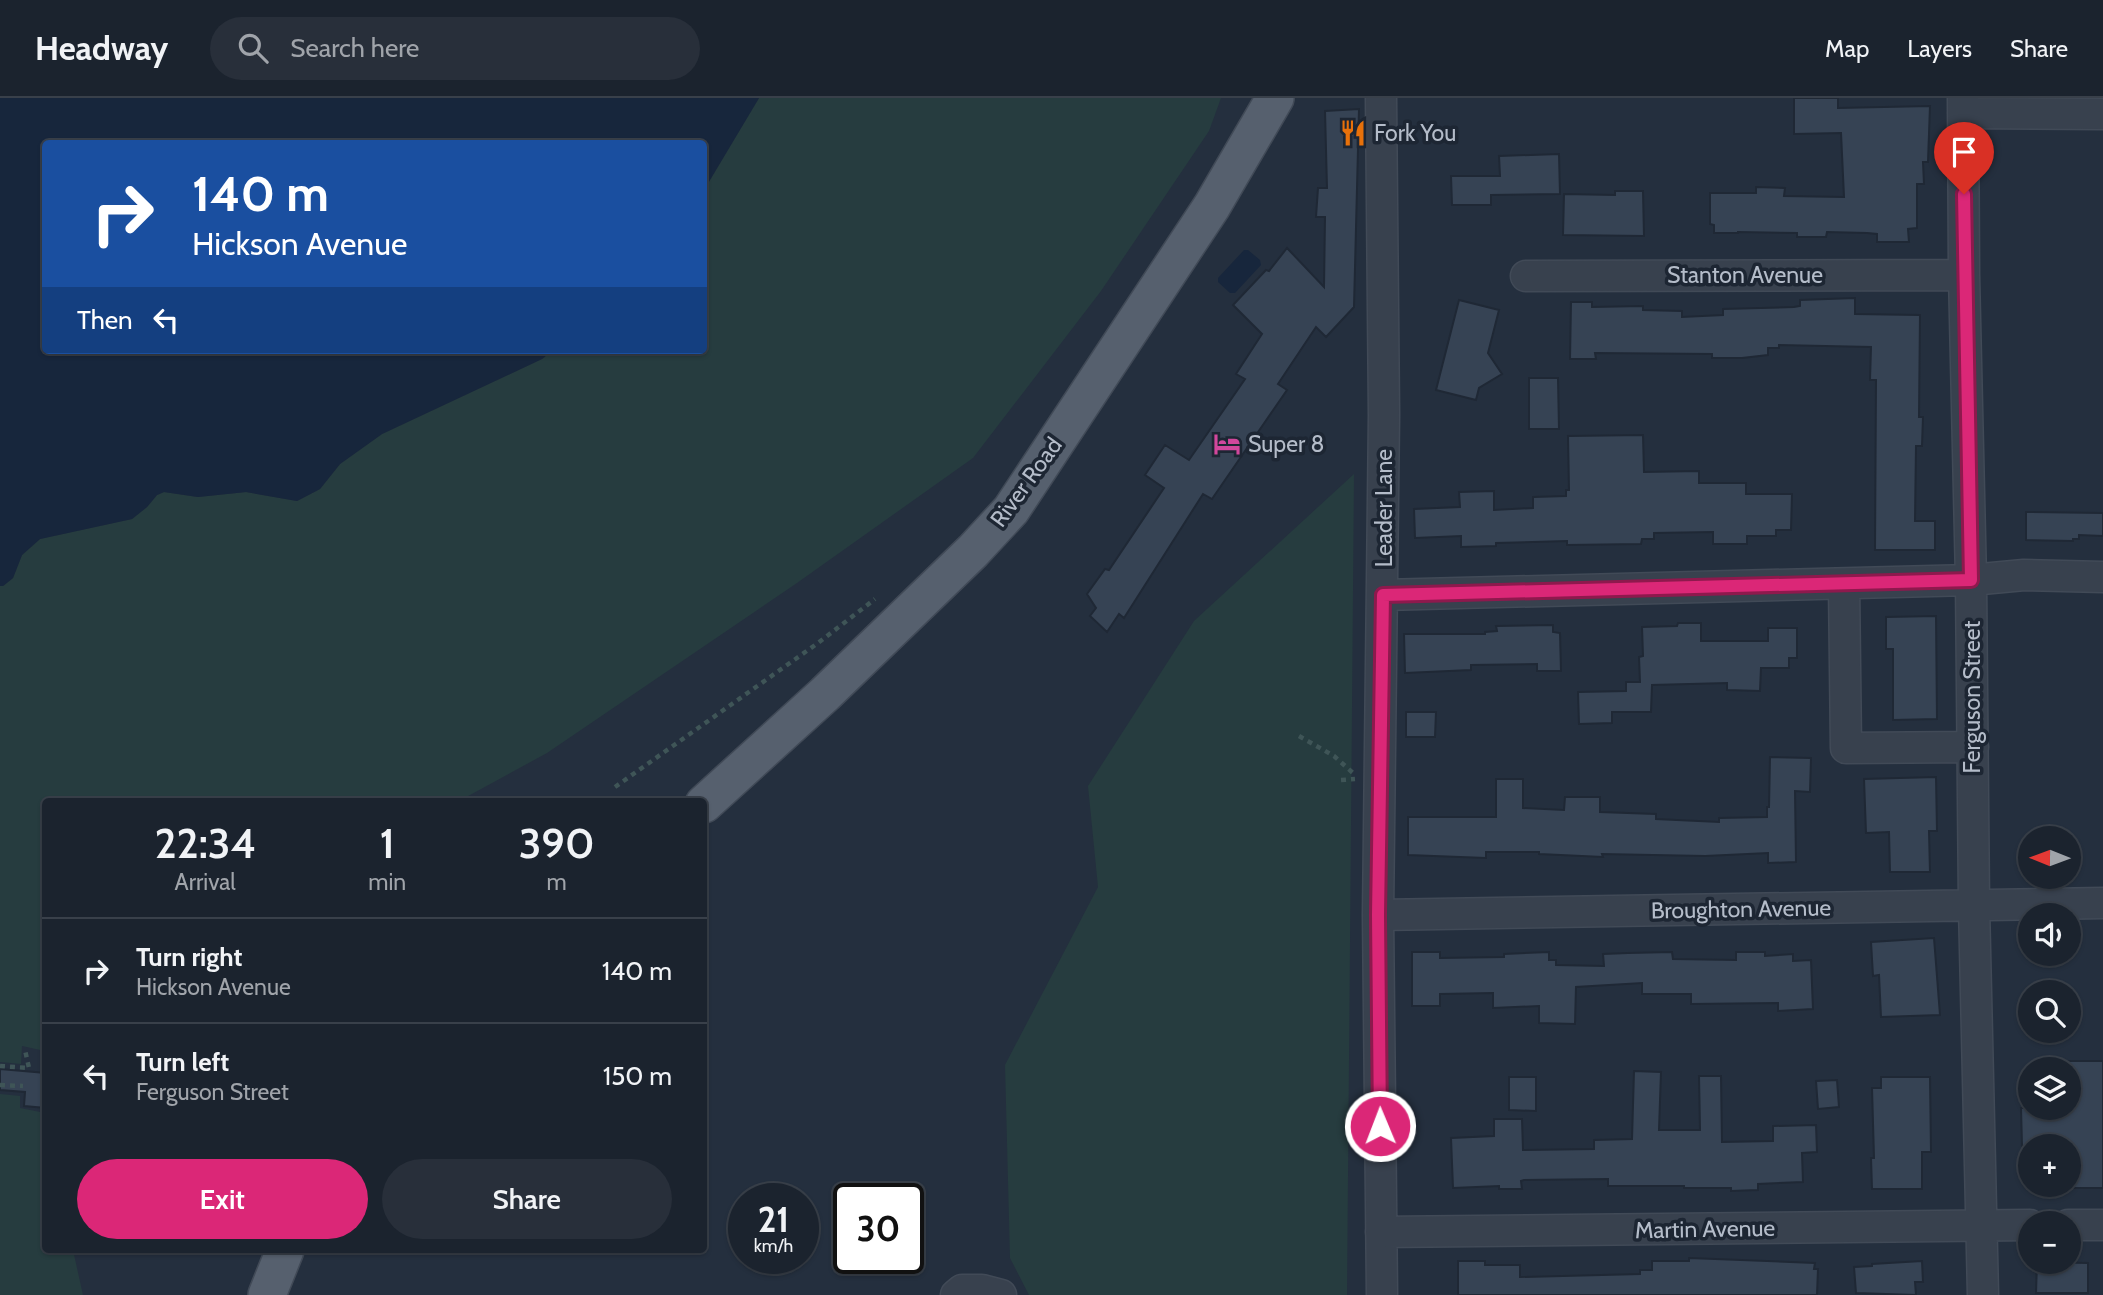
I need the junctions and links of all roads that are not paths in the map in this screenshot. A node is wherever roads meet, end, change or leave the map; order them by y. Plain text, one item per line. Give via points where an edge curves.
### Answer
1 (1275, 98) edge
2 (1381, 98) edge
3 (1963, 106) edge
4 (2049, 106) edge
5 (2103, 114) edge
6 (1964, 275) junction
7 (1526, 276) dead end
8 (2103, 577) edge
9 (1971, 580) junction
10 (1844, 584) junction
11 (1383, 595) junction
12 (1973, 747) junction
13 (707, 801) edge
14 (2103, 903) edge
15 (1974, 906) junction
16 (1378, 915) junction
17 (2018, 1225) edge
18 (2081, 1225) edge
19 (2103, 1225) edge
20 (1982, 1226) junction
21 (1381, 1232) junction
22 (284, 1253) edge
23 (267, 1295) edge
24 (956, 1295) edge
25 (1001, 1295) edge
26 (1382, 1295) edge
27 (1983, 1295) edge

1 - 13 main road, River Road via 1212,206 1011,510 825,694
2 - 11 street, Leader Lane
3 - 4 street
3 - 6 street, Ferguson Street
4 - 5 street
6 - 7 street, Stanton Avenue
6 - 9 street, Ferguson Street
8 - 9 street via 2024,575
9 - 10 street
9 - 12 street, Ferguson Street
10 - 11 street
10 - 12 street via 1846,748
11 - 16 street, Leader Lane
12 - 15 street, Ferguson Street
14 - 15 street, Broughton Avenue
15 - 16 street, Broughton Avenue
15 - 20 street, Ferguson Street
16 - 21 street, Leader Lane
17 - 20 street, Martin Avenue
18 - 19 street
20 - 21 street, Martin Avenue
20 - 27 street, Ferguson Street
21 - 26 street, Leader Lane
22 - 23 main road
24 - 25 street via 962,1290 982,1290

